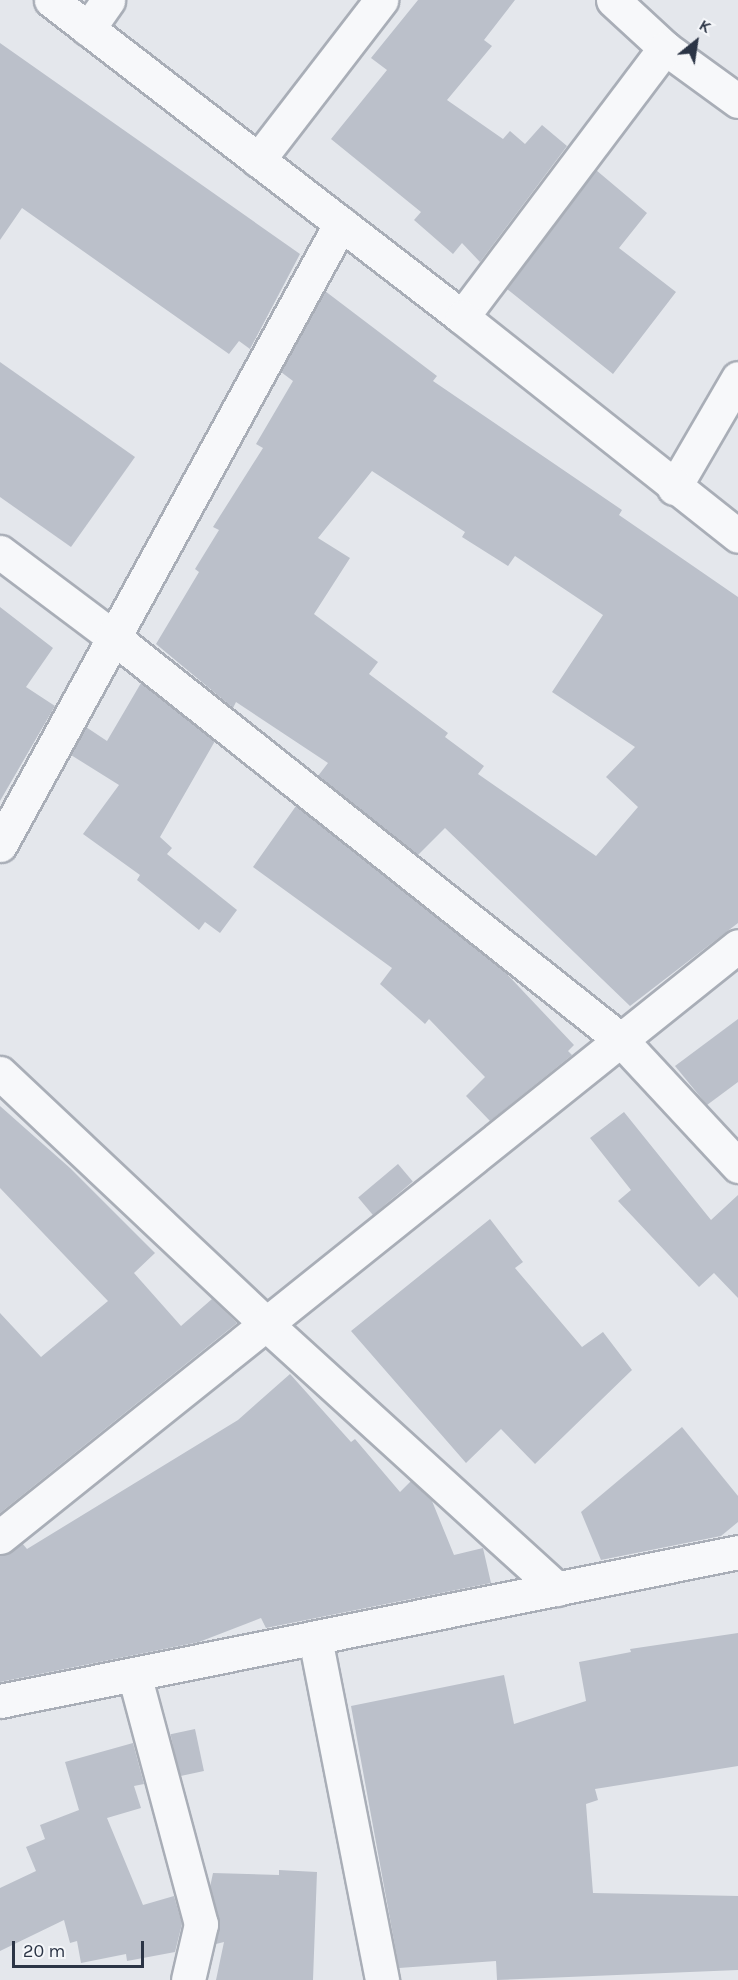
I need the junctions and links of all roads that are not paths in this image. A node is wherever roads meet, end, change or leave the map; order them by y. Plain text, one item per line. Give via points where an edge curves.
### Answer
1 (51, 0) edge
2 (108, 0) edge
3 (381, 0) edge
4 (613, 0) edge
5 (88, 29) junction
6 (665, 48) junction
7 (738, 101) edge
8 (258, 160) junction
9 (341, 223) junction
10 (462, 317) junction
11 (738, 378) edge
12 (674, 488) junction
13 (738, 536) edge
14 (0, 552) edge
15 (112, 636) junction
16 (0, 845) edge
17 (738, 946) edge
18 (621, 1040) junction
19 (0, 1073) edge
20 (738, 1166) edge
21 (266, 1324) junction
22 (0, 1537) edge
23 (738, 1552) edge
24 (557, 1589) junction
25 (315, 1638) junction
26 (134, 1674) junction
27 (0, 1701) edge
28 (188, 1980) edge
29 (382, 1980) edge

1 - 5 street
2 - 5 street
3 - 8 street
4 - 6 street
5 - 8 street
6 - 7 street
6 - 10 street
8 - 9 street
9 - 10 street
9 - 15 street
10 - 12 street
11 - 12 street
12 - 13 street
14 - 15 street
15 - 16 street
15 - 18 street
17 - 18 street
18 - 20 street
18 - 21 street
19 - 21 street
21 - 22 street
21 - 24 street
23 - 24 street
24 - 25 street
25 - 26 street
25 - 29 street
26 - 27 street
26 - 28 street via 201,1924

